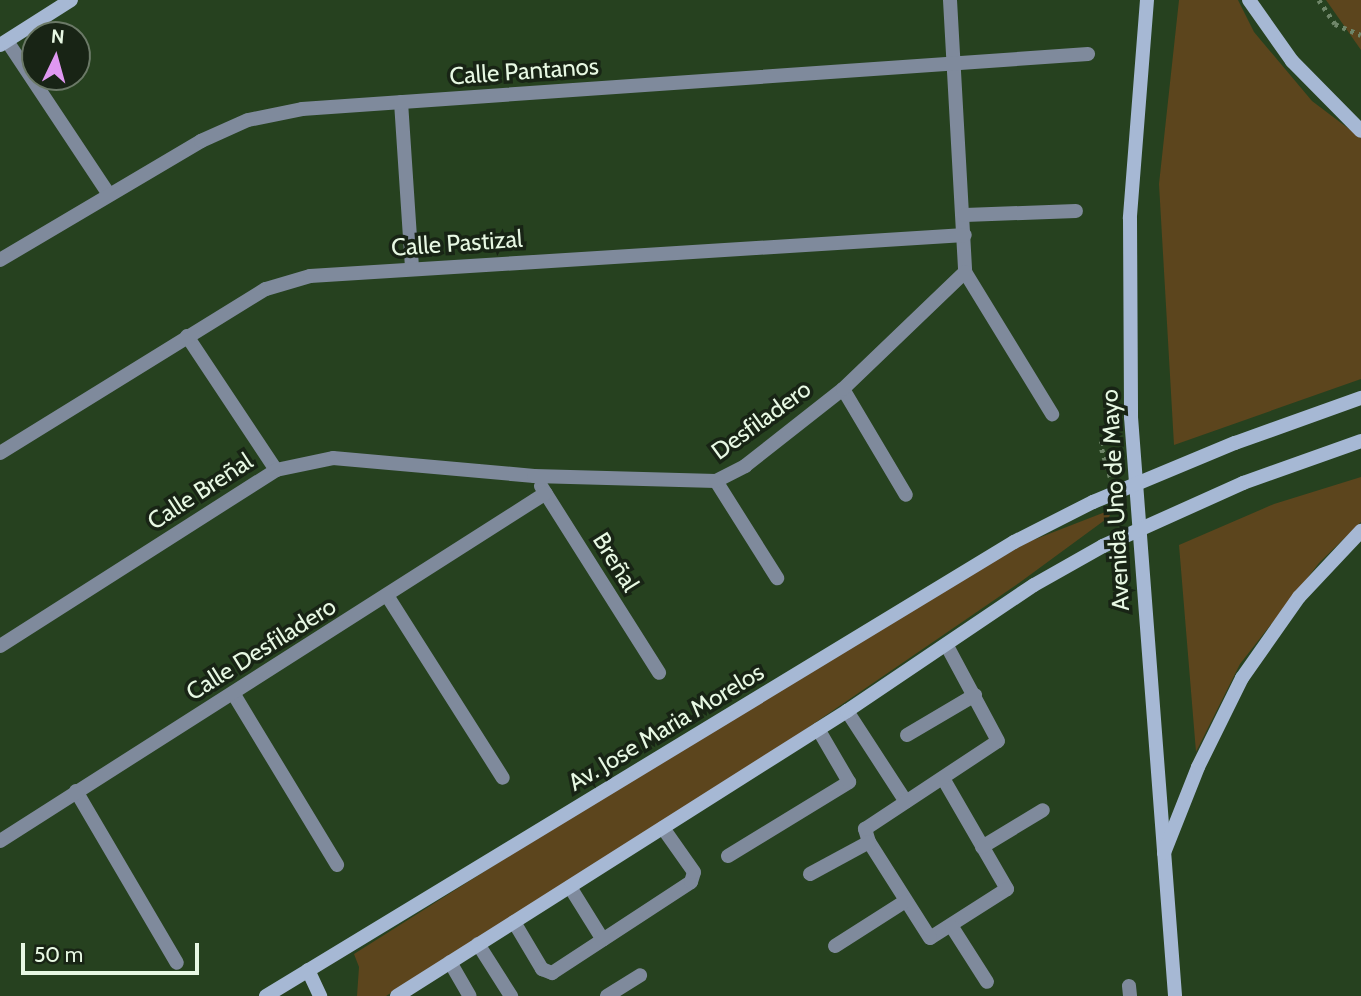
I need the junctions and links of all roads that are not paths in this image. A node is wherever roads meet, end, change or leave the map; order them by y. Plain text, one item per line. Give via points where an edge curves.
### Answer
1 (71, 0) edge
2 (950, 0) edge
3 (1147, 0) edge
4 (1249, 0) edge
5 (55, 4) edge
6 (3, 43) edge
7 (1088, 54) dead end
8 (953, 64) junction
9 (401, 102) junction
10 (1361, 131) edge
11 (108, 193) junction
12 (1076, 211) dead end
13 (965, 215) junction
14 (965, 235) junction
15 (0, 260) edge
16 (412, 268) junction
17 (965, 272) junction
18 (187, 335) junction
19 (843, 388) junction
20 (1361, 398) edge
21 (1052, 414) dead end
22 (1361, 441) edge
23 (0, 453) edge
24 (276, 470) junction
25 (534, 476) junction
26 (716, 481) junction
27 (546, 493) junction
28 (906, 495) dead end
29 (1361, 531) edge
30 (777, 578) dead end
31 (388, 597) junction
32 (0, 646) edge
33 (947, 646) junction
34 (659, 673) dead end
35 (233, 693) junction
36 (975, 695) junction
37 (847, 711) junction
38 (818, 729) junction
39 (906, 735) dead end
40 (503, 778) dead end
41 (944, 780) junction
42 (76, 791) junction
43 (906, 802) junction
44 (1043, 810) dead end
45 (663, 828) junction
46 (0, 841) edge
47 (869, 842) junction
48 (982, 847) junction
49 (728, 856) dead end
50 (1162, 858) junction
51 (337, 865) dead end
52 (810, 874) dead end
53 (570, 887) junction
54 (904, 902) junction
55 (514, 922) junction
56 (952, 927) junction
57 (603, 940) junction
58 (478, 944) junction
59 (835, 946) dead end
60 (177, 962) dead end
61 (450, 962) junction
62 (308, 970) junction
63 (640, 975) dead end
64 (987, 982) dead end
65 (266, 996) edge
66 (320, 996) edge
67 (397, 996) edge
68 (470, 996) edge
69 (511, 996) edge
70 (607, 996) edge
71 (1175, 996) edge

1 - 5 main road
2 - 8 street
3 - 50 main road, Avenida Uno de Mayo via 1130,218 1131,417
4 - 10 main road via 1292,61
5 - 6 main road
6 - 11 street
7 - 8 street, Calle Pantanos
8 - 9 street, Calle Pantanos
8 - 13 street
9 - 11 street, Calle Pantanos via 302,109 248,120
9 - 16 street
11 - 15 street, Calle Pantanos
12 - 13 street
13 - 14 street
14 - 16 street, Calle Pastizal
14 - 17 street
16 - 18 street, Calle Pastizal via 310,276 266,289
17 - 19 street, Desfiladero
17 - 21 street
18 - 23 street, Calle Pastizal
18 - 24 street
19 - 26 street, Desfiladero via 745,466
19 - 28 street
20 - 62 main road, Av. Jose Maria Morelos, bridge via 1235,443 1093,502 1014,542
22 - 33 main road, bridge via 1242,483 1103,546 1034,585
24 - 25 street, Calle Breñal via 333,458
24 - 32 street, Calle Breñal
25 - 26 street, Desfiladero
25 - 27 street, Breñal
26 - 30 street
27 - 31 street, Calle Desfiladero
27 - 34 street, Breñal
29 - 50 main road via 1299,597 1242,678 1198,767
31 - 35 street, Calle Desfiladero
31 - 40 street
33 - 36 street
33 - 37 main road
35 - 42 street, Calle Desfiladero
35 - 51 street
36 - 39 street
36 - 41 street via 998,741
37 - 38 main road
37 - 43 street
38 - 45 main road
38 - 49 street via 849,782
41 - 43 street
41 - 48 street
42 - 46 street, Calle Desfiladero
42 - 60 street
43 - 47 street via 868,825
44 - 48 street
45 - 53 main road
45 - 57 street via 695,877
47 - 52 street
47 - 54 street
48 - 56 street via 1007,890
50 - 71 main road, Avenida Uno de Mayo
53 - 55 main road
53 - 57 street
54 - 56 street via 930,938
54 - 59 street
55 - 57 street via 547,973
55 - 58 main road
56 - 64 street
58 - 61 main road
58 - 69 street
61 - 67 main road
61 - 68 street
62 - 65 main road, Av. Jose Maria Morelos
62 - 66 main road
63 - 70 street

